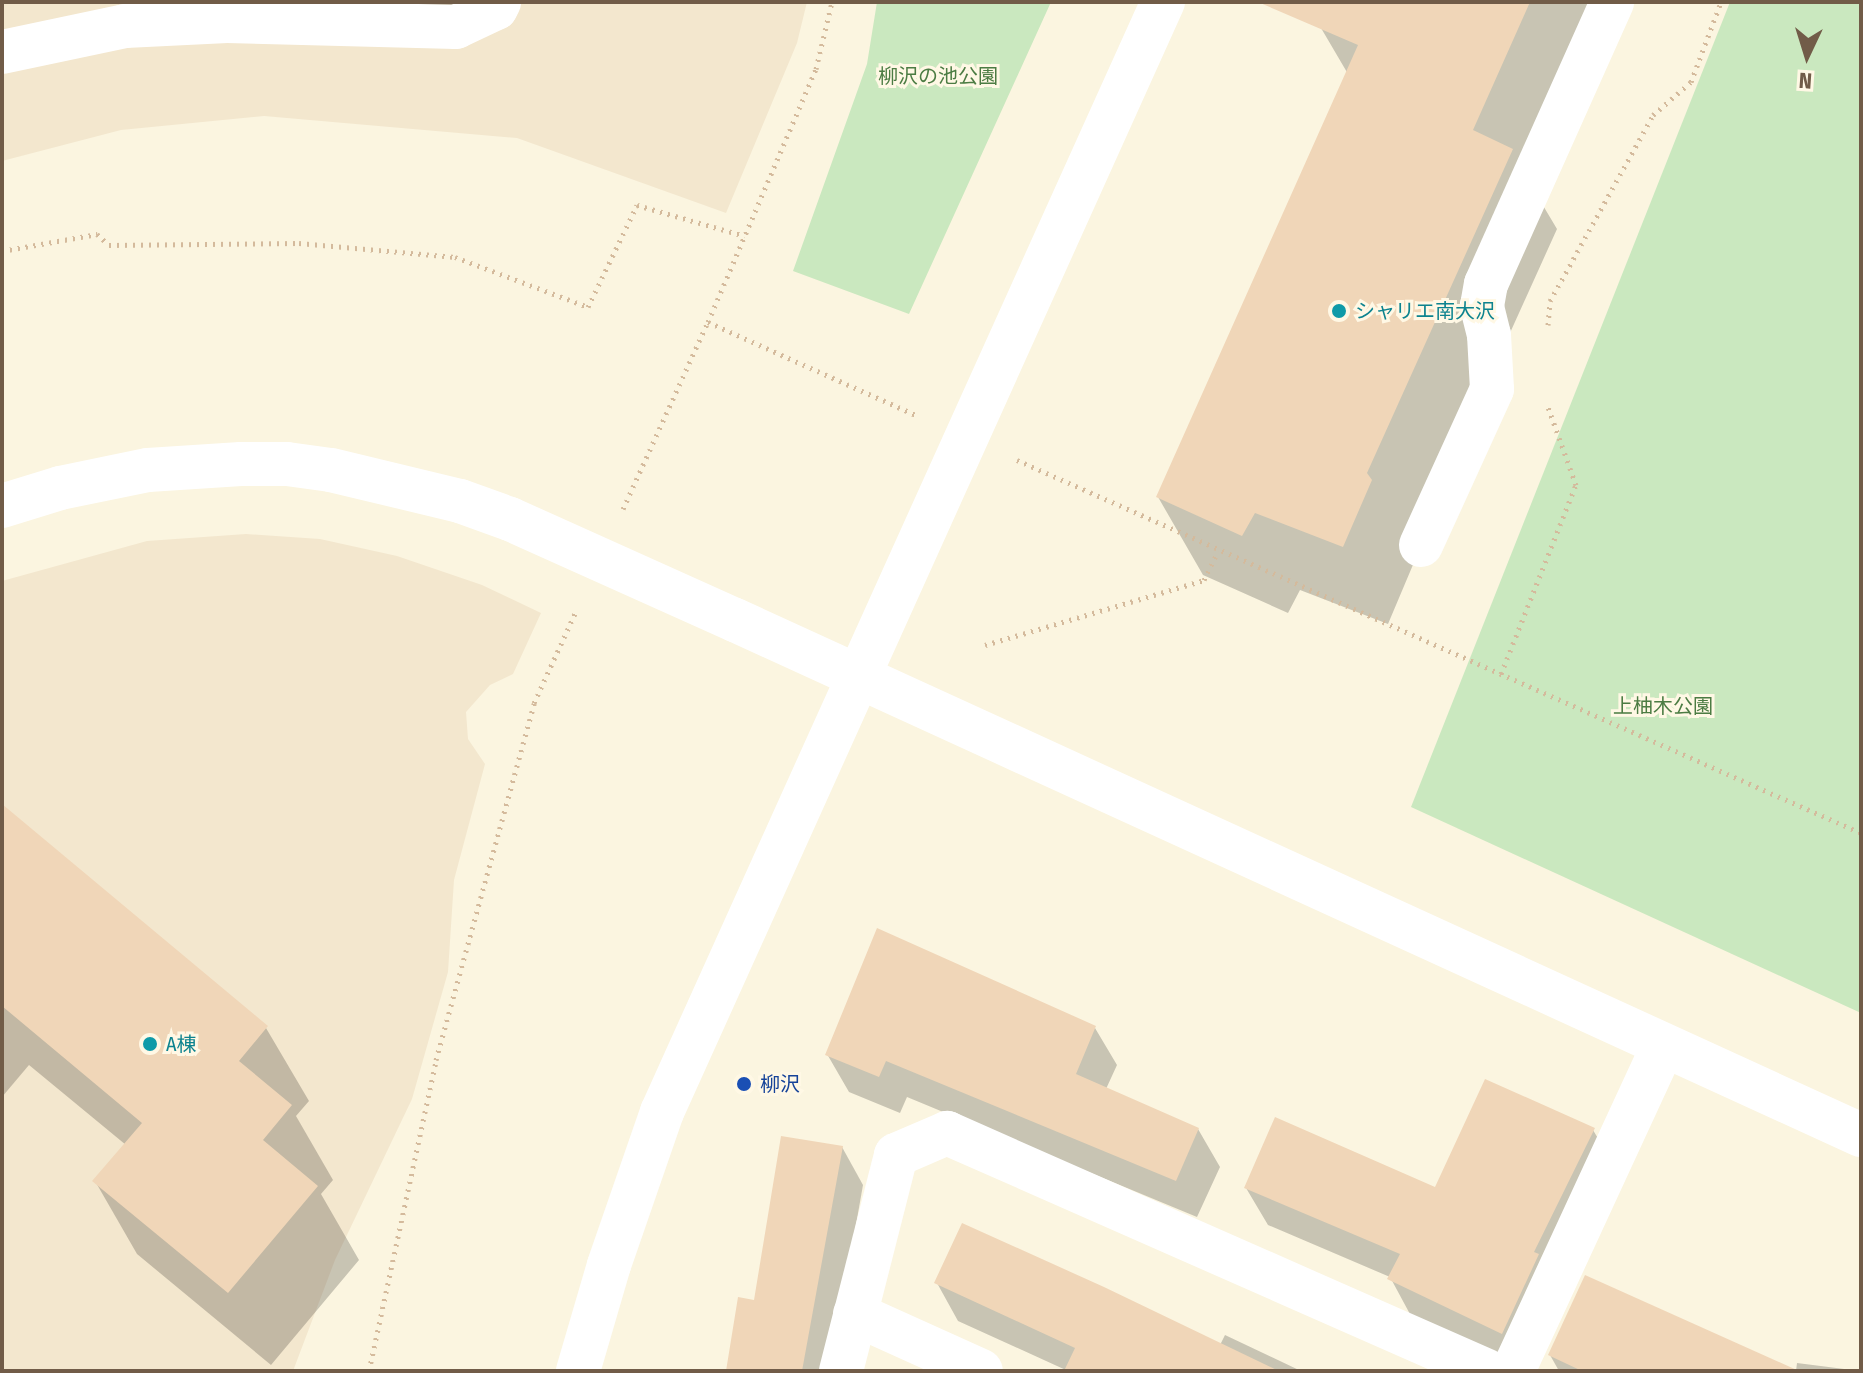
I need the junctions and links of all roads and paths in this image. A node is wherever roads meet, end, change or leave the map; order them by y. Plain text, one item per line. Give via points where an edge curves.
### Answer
1 (499, 2) edge
2 (832, 2) edge
3 (1163, 2) edge
4 (1612, 2) edge
5 (1721, 2) edge
6 (2, 52) edge
7 (745, 236) junction
8 (2, 251) edge
9 (708, 322) junction
10 (1548, 329) dead end
11 (733, 333) dead end
12 (692, 357) dead end
13 (1546, 395) dead end
14 (2, 506) edge
15 (1182, 534) dead end
16 (1421, 545) dead end
17 (1218, 551) junction
18 (985, 645) dead end
19 (1501, 674) junction
20 (857, 678) junction
21 (534, 703) dead end
22 (1861, 833) edge
23 (1663, 1046) junction
24 (1861, 1135) edge
25 (855, 1314) junction
26 (369, 1371) edge
27 (578, 1371) edge
28 (841, 1371) edge
29 (981, 1371) edge
30 (1487, 1371) edge
31 (1513, 1371) edge

1 - 6 street via 456,27 227,21 125,26
2 - 7 path via 816,69
3 - 20 street
4 - 16 street via 1486,284 1482,306 1492,389
5 - 10 path via 1691,82 1653,115 1550,301
7 - 8 path via 637,205 588,307 455,257 299,243 109,245 97,234
7 - 9 path
9 - 11 path
9 - 12 path
13 - 19 path via 1576,485
14 - 20 street via 100,479 193,466 287,464 376,479 510,519
15 - 17 path
17 - 18 path via 1204,580
17 - 19 path
19 - 22 path
20 - 23 street
20 - 27 street via 662,1112
21 - 26 path via 436,1060
23 - 24 street
23 - 31 street
25 - 28 street
25 - 29 street
25 - 30 street via 896,1155 947,1133

